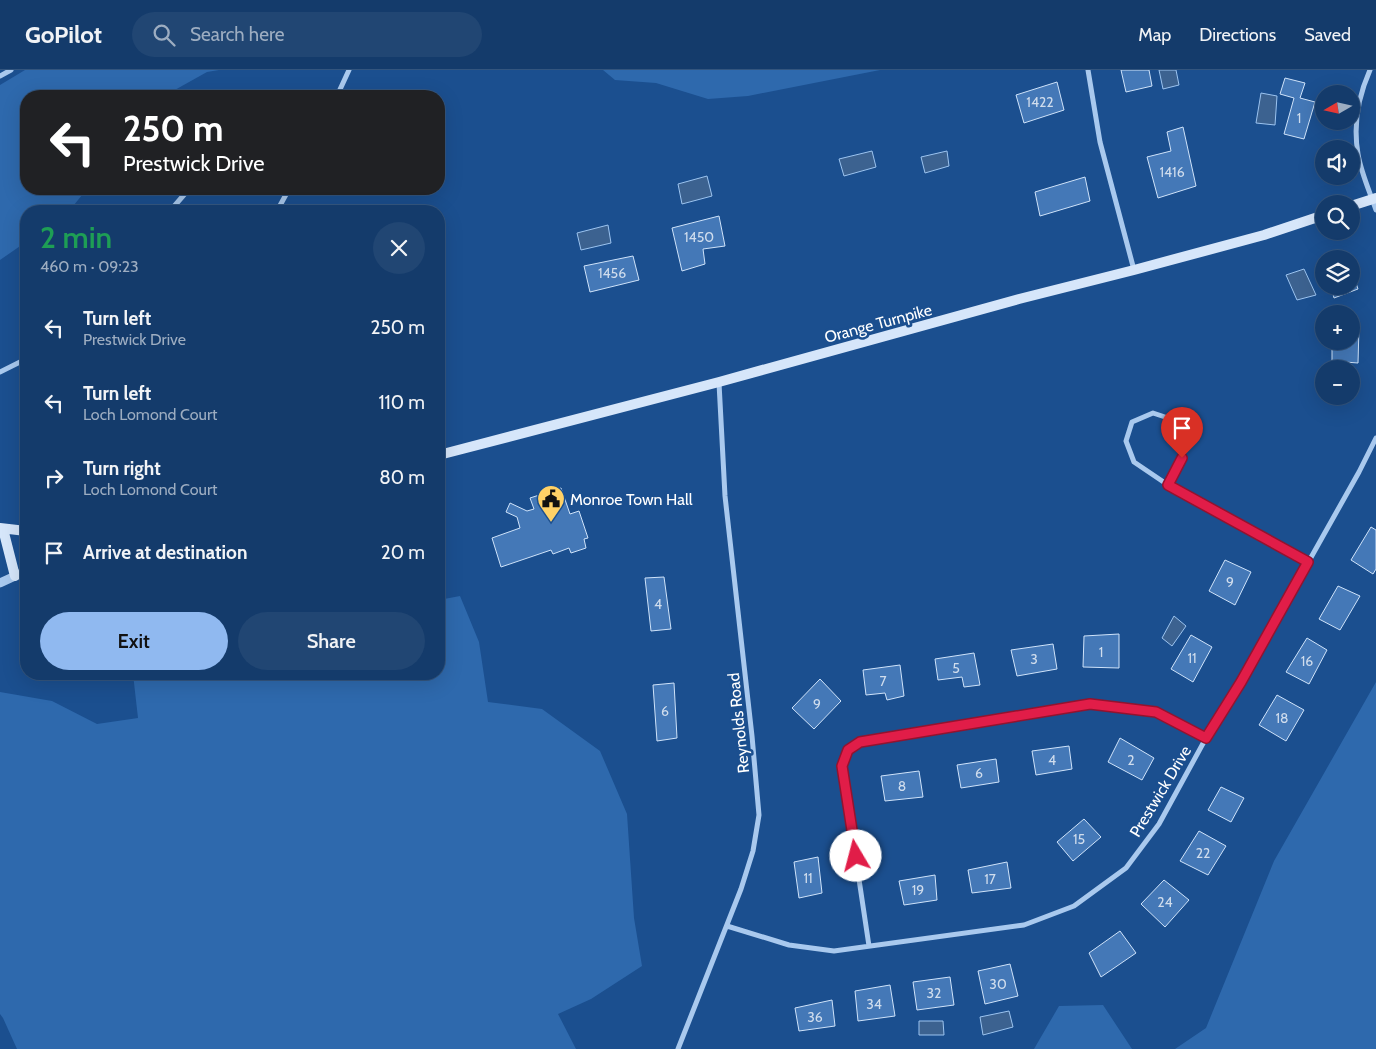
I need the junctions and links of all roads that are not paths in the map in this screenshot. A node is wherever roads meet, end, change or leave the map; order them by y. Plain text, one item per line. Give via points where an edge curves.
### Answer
1 (11, 70) edge
2 (349, 70) edge
3 (1088, 70) edge
4 (1370, 70) edge
5 (0, 76) edge
6 (340, 90) edge
7 (184, 195) edge
8 (1374, 198) edge
9 (1360, 203) edge
10 (175, 205) edge
11 (1376, 210) edge
12 (1315, 218) edge
13 (1134, 270) junction
14 (20, 362) edge
15 (0, 372) edge
16 (719, 382) junction
17 (1376, 438) edge
18 (445, 453) edge
19 (1168, 485) junction
20 (1, 528) edge
21 (20, 531) edge
22 (1308, 562) junction
23 (20, 574) edge
24 (16, 576) junction
25 (0, 583) edge
26 (1206, 738) junction
27 (727, 926) junction
28 (869, 946) junction
29 (678, 1049) edge

1 - 5 street
2 - 6 street
3 - 13 street via 1100,142
4 - 8 street via 1362,89 1355,126 1358,155
7 - 10 street
8 - 9 main road
8 - 11 street
12 - 13 main road, Orange Turnpike
13 - 16 main road, Orange Turnpike
14 - 15 street
16 - 18 main road, Orange Turnpike
16 - 27 street, Reynolds Road via 725,496 759,816 753,851
17 - 22 street, Prestwick Drive
19 - 19 street via 1134,462 1126,441 1132,422 1153,413 1168,418 1182,432 1182,458
19 - 22 street
20 - 21 main road
20 - 24 main road
22 - 26 street, Prestwick Drive
23 - 24 street
24 - 25 street
26 - 28 street, Prestwick Drive via 1159,824 1126,868 1074,906 1024,925
26 - 28 street via 1156,712 1090,704 860,742 848,750 842,766
27 - 28 street, Prestwick Drive via 798,946 834,951
27 - 29 street, Reynolds Road

